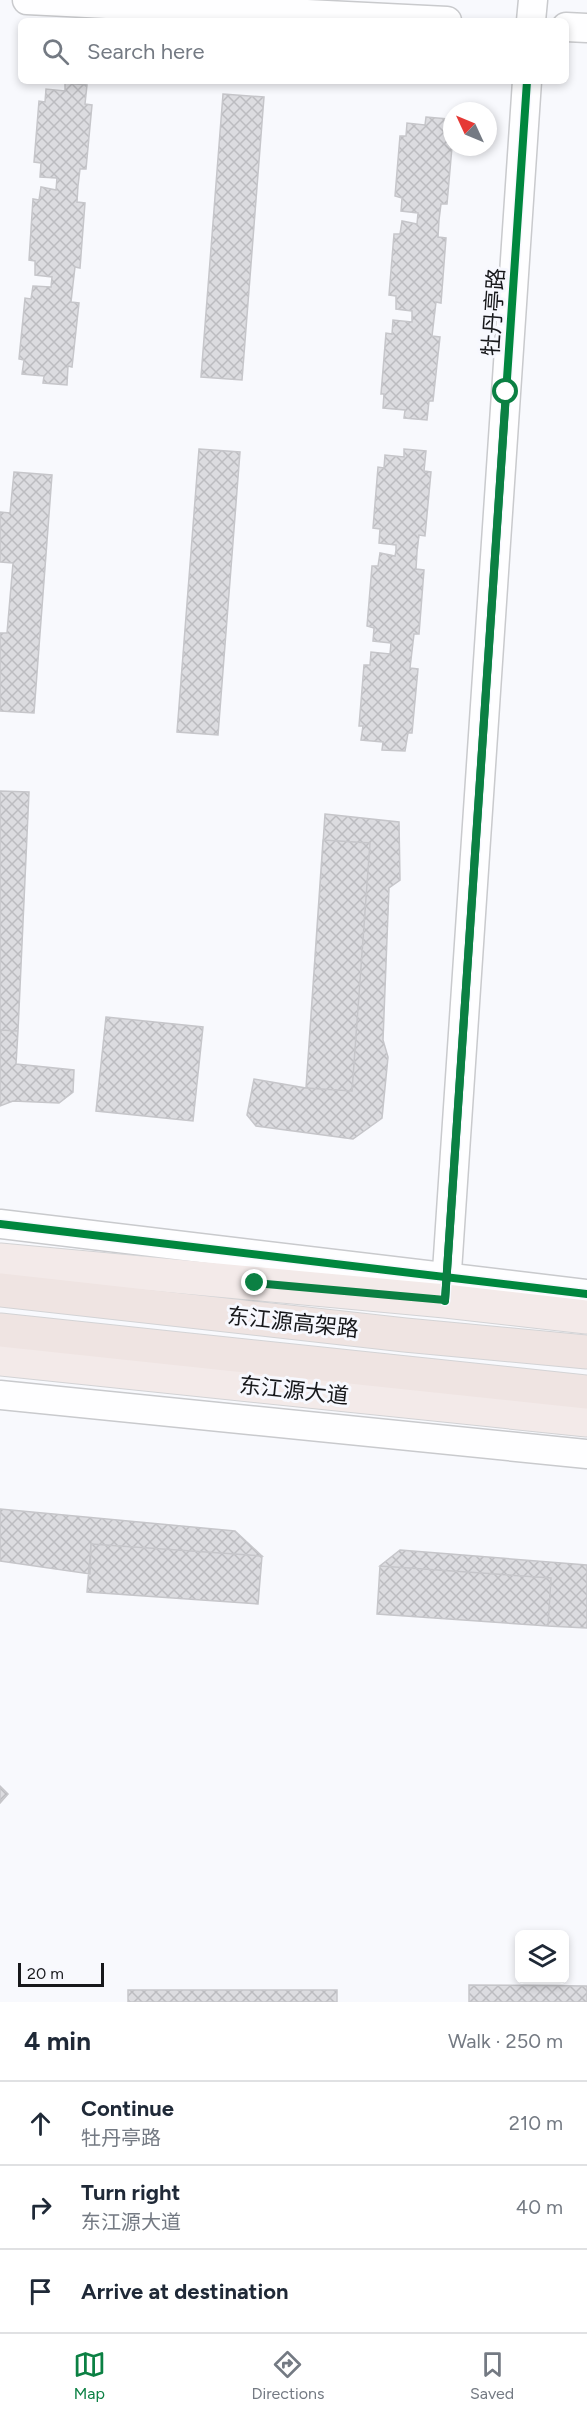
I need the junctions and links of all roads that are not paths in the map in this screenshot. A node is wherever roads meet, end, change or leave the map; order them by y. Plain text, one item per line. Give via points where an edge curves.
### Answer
1 (27, 0) edge
2 (533, 0) edge
3 (387, 18) edge
4 (531, 18) edge
5 (569, 27) edge
6 (587, 28) edge
7 (527, 84) edge
8 (0, 1224) edge
9 (0, 1260) edge
10 (446, 1288) junction
11 (0, 1290) edge
12 (587, 1294) edge
13 (587, 1317) edge
14 (0, 1329) edge
15 (587, 1352) edge
16 (0, 1359) edge
17 (587, 1392) edge
18 (0, 1395) edge
19 (587, 1420) edge
20 (587, 1454) edge

1 - 3 street
2 - 4 street
5 - 6 street
7 - 10 street, 牡丹亭路
8 - 10 street
9 - 10 main road
10 - 12 street
10 - 13 main road
11 - 15 highway, 东江源高架路
14 - 17 highway, 东江源高架路
16 - 19 main road, 东江源大道
18 - 20 street

